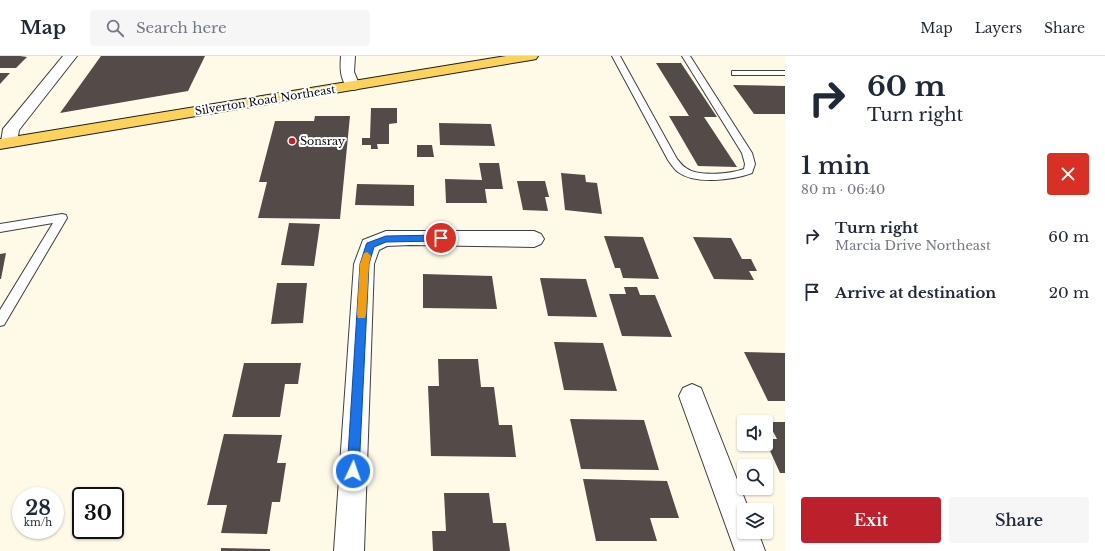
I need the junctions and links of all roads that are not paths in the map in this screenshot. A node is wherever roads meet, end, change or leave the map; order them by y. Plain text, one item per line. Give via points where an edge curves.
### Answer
1 (70, 56) edge
2 (348, 56) edge
3 (531, 56) edge
4 (616, 56) edge
5 (686, 56) edge
6 (735, 73) dead end
7 (785, 73) edge
8 (353, 86) junction
9 (4, 143) edge
10 (0, 228) edge
11 (534, 239) dead end
12 (0, 321) edge
13 (692, 396) dead end
14 (349, 551) edge
15 (750, 551) edge

1 - 9 street via 11,129
2 - 8 street via 347,72
3 - 8 main road, Silverton Road Northeast
4 - 5 lane via 681,170 711,176 749,171 747,153
6 - 7 lane
8 - 9 main road, Silverton Road Northeast
10 - 12 lane via 62,218
11 - 14 street via 410,238 386,239 370,245 364,264
13 - 15 street

